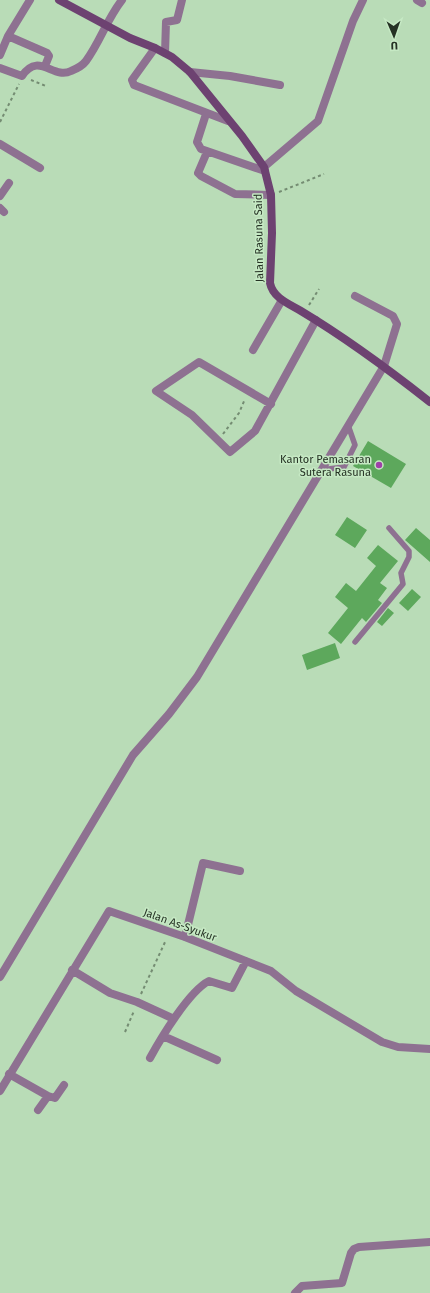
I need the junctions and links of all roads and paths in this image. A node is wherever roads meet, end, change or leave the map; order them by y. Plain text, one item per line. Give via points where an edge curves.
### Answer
1 (30, 0) edge
2 (59, 0) edge
3 (122, 0) edge
4 (182, 0) edge
5 (363, 0) edge
6 (107, 25) junction
7 (8, 36) junction
8 (155, 48) junction
9 (165, 53) junction
10 (0, 55) edge
11 (45, 66) junction
12 (0, 68) edge
13 (190, 72) junction
14 (22, 76) junction
15 (280, 85) dead end
16 (46, 86) dead end
17 (206, 114) junction
18 (228, 121) junction
19 (0, 122) edge
20 (0, 144) edge
21 (207, 152) junction
22 (40, 168) dead end
23 (264, 169) junction
24 (324, 174) dead end
25 (9, 183) dead end
26 (271, 195) junction
27 (0, 196) edge
28 (319, 289) dead end
29 (355, 296) dead end
30 (282, 300) junction
31 (305, 313) junction
32 (316, 320) junction
33 (253, 350) dead end
34 (384, 366) junction
35 (249, 391) junction
36 (430, 402) edge
37 (271, 404) junction
38 (348, 425) junction
39 (219, 440) junction
40 (321, 470) junction
41 (389, 528) dead end
42 (355, 642) dead end
43 (240, 871) dead end
44 (170, 932) junction
45 (185, 937) junction
46 (246, 961) junction
47 (72, 970) junction
48 (0, 977) edge
49 (137, 1002) junction
50 (174, 1019) junction
51 (125, 1032) dead end
52 (163, 1036) junction
53 (430, 1049) edge
54 (150, 1058) dead end
55 (217, 1060) dead end
56 (9, 1074) junction
57 (64, 1085) dead end
58 (0, 1091) edge
59 (48, 1096) junction
60 (38, 1110) dead end
61 (430, 1242) edge
62 (295, 1293) edge

1 - 7 street
2 - 6 main road, Jalan Rasuna Said
3 - 6 street
4 - 9 street via 177,20 166,22
5 - 23 street via 353,21 318,121
6 - 8 main road, Jalan Rasuna Said
6 - 11 street via 86,62 64,73
7 - 10 street
7 - 11 street via 47,53 49,56
8 - 9 main road, Jalan Rasuna Said
8 - 17 street via 132,83
9 - 13 main road, Jalan Rasuna Said
11 - 14 street via 27,69
12 - 14 street
13 - 15 street
13 - 18 main road, Jalan Rasuna Said
14 - 16 path
14 - 19 path
17 - 18 street
17 - 21 street via 197,142 201,149
18 - 23 main road, Jalan Rasuna Said
20 - 22 street
21 - 23 street
21 - 26 street via 198,169 201,176 235,194
23 - 26 main road, Jalan Rasuna Said
24 - 26 path
25 - 27 street
26 - 30 main road, Jalan Rasuna Said via 270,283 272,290
28 - 31 path
29 - 34 street via 394,316 396,320
30 - 31 main road, Jalan Rasuna Said
30 - 33 street
31 - 32 main road, Jalan Rasuna Said
32 - 34 main road, Jalan Rasuna Said via 336,331
32 - 37 street
34 - 36 main road, Jalan Rasuna Said
34 - 38 street
35 - 37 street
35 - 39 path via 239,412
35 - 39 street via 199,362 156,389 158,393 192,415
37 - 39 street via 255,431 230,452
38 - 40 street
38 - 40 lane via 355,445 344,467
40 - 48 street via 197,677 133,756
41 - 42 lane via 409,552 401,573 403,584
43 - 45 street via 203,863
44 - 45 street, Jalan As-Syukur
44 - 47 street, Jalan As-Syukur via 109,911
44 - 49 path
45 - 46 street, Jalan As-Syukur
46 - 50 street via 232,988 209,981 202,984
46 - 53 street, Jalan As-Syukur via 272,971 296,991 382,1042 398,1047
47 - 49 street via 110,993
47 - 56 street, Jalan As-Syukur
49 - 50 street
49 - 51 path
50 - 52 street
52 - 54 street
52 - 55 street
56 - 58 street, Jalan As-Syukur
56 - 59 street
57 - 59 street via 55,1098
59 - 60 street
61 - 62 street via 359,1247 351,1253 342,1283 302,1286

